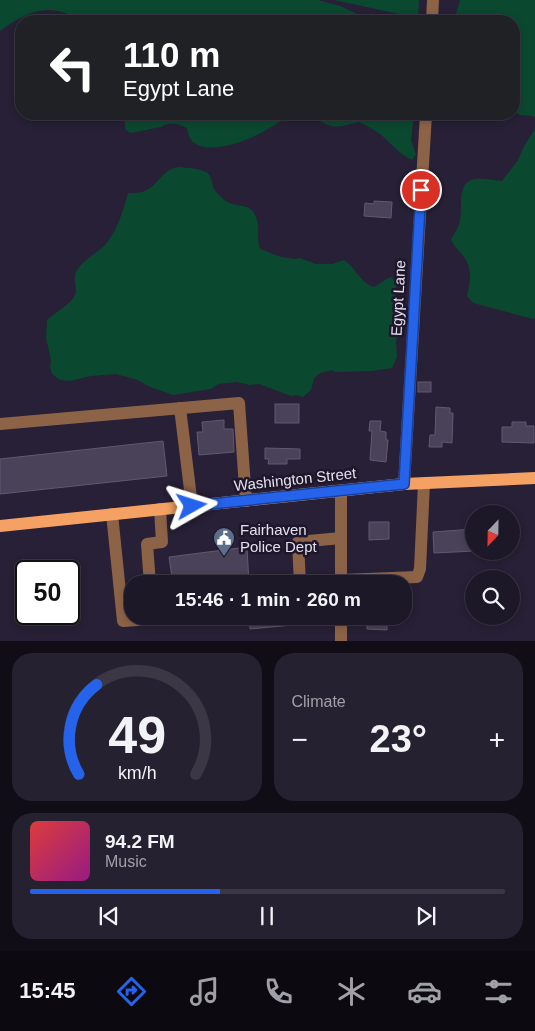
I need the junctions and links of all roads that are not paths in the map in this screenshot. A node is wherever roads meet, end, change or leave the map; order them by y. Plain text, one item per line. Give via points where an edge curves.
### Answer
1 (433, 0) edge
2 (432, 15) edge
3 (426, 120) edge
4 (180, 408) junction
5 (0, 424) edge
6 (535, 478) edge
7 (424, 483) junction
8 (404, 484) junction
9 (341, 491) junction
10 (246, 501) junction
11 (192, 506) junction
12 (160, 509) junction
13 (112, 514) junction
14 (0, 526) edge
15 (341, 538) junction
16 (149, 575) edge
17 (300, 575) edge
18 (341, 575) edge
19 (412, 577) edge
20 (124, 621) edge
21 (341, 625) edge
22 (341, 641) edge

1 - 2 street
3 - 8 street, Egypt Lane
4 - 5 street
4 - 10 street via 239,403
4 - 11 street
6 - 7 main road, Washington Street
7 - 8 main road, Washington Street
7 - 19 street via 420,569 417,577
8 - 9 main road, Washington Street
9 - 10 main road, Washington Street
9 - 15 street
10 - 11 main road, Washington Street
11 - 12 main road, Washington Street
12 - 13 main road, Washington Street
12 - 16 street via 162,542 147,544
13 - 14 main road, Washington Street
13 - 20 street
15 - 17 street via 298,542
15 - 18 street
21 - 22 street

